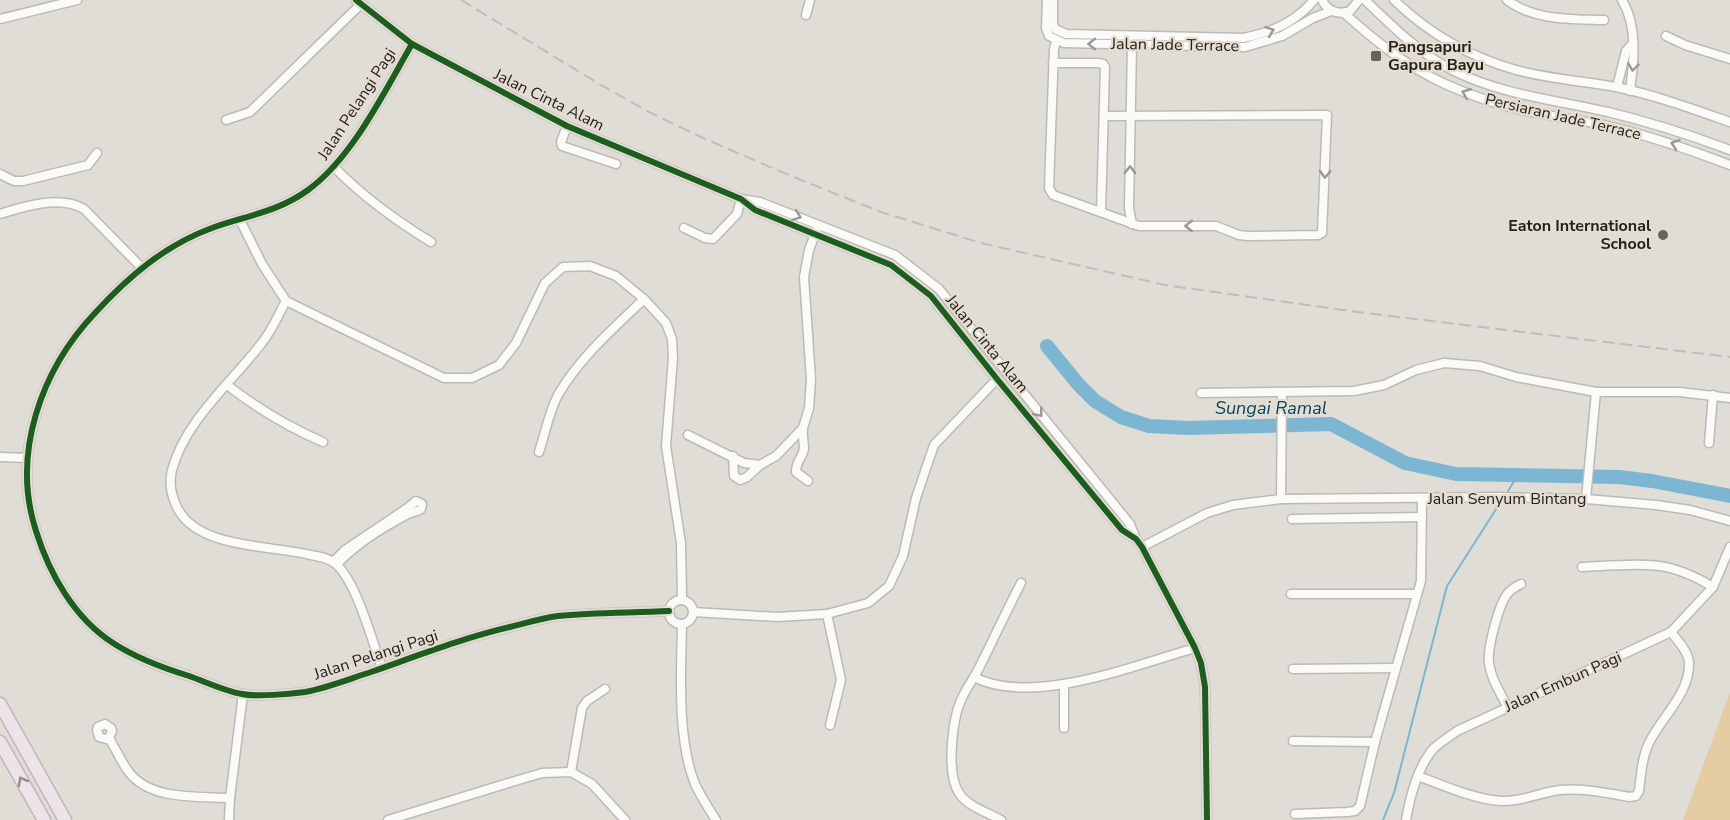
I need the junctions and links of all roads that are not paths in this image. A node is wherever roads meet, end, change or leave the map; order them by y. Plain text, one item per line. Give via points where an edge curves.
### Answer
1 (76, 0) edge
2 (810, 0) edge
3 (1047, 0) edge
4 (1053, 0) edge
5 (1314, 0) edge
6 (1322, 0) edge
7 (1359, 0) edge
8 (1365, 0) edge
9 (1394, 0) edge
10 (1507, 0) edge
11 (1622, 0) edge
12 (358, 2) edge
13 (1331, 11) junction
14 (1344, 13) junction
15 (806, 15) dead end
16 (0, 19) edge
17 (1604, 20) dead end
18 (1123, 35) junction
19 (1145, 36) junction
20 (1666, 36) dead end
21 (1056, 41) junction
22 (412, 44) junction
23 (1632, 44) junction
24 (1132, 45) junction
25 (1730, 59) edge
26 (1053, 63) junction
27 (1617, 87) junction
28 (1630, 91) junction
29 (1104, 116) junction
30 (1131, 116) junction
31 (226, 120) dead end
32 (1730, 122) edge
33 (567, 126) junction
34 (1730, 150) edge
35 (97, 153) dead end
36 (616, 164) dead end
37 (1730, 165) edge
38 (334, 167) junction
39 (0, 174) edge
40 (741, 199) junction
41 (1101, 212) junction
42 (0, 214) edge
43 (240, 220) junction
44 (1132, 224) junction
45 (684, 228) dead end
46 (818, 229) junction
47 (431, 242) dead end
48 (142, 268) junction
49 (644, 299) junction
50 (286, 301) junction
51 (997, 379) junction
52 (227, 385) junction
53 (1596, 392) junction
54 (1201, 393) dead end
55 (1282, 394) junction
56 (1713, 395) junction
57 (1730, 398) edge
58 (803, 428) junction
59 (688, 435) dead end
60 (323, 442) dead end
61 (1709, 443) dead end
62 (539, 452) dead end
63 (733, 456) junction
64 (0, 457) edge
65 (27, 458) junction
66 (760, 465) junction
67 (808, 482) dead end
68 (1422, 498) junction
69 (1281, 499) junction
70 (1586, 499) junction
71 (1422, 517) junction
72 (1292, 519) dead end
73 (1730, 521) edge
74 (1136, 539) junction
75 (1142, 547) junction
76 (1730, 547) edge
77 (335, 563) junction
78 (1582, 567) dead end
79 (1021, 583) dead end
80 (1521, 584) dead end
81 (1713, 587) junction
82 (1291, 594) dead end
83 (1417, 594) junction
84 (682, 600) junction
85 (669, 611) junction
86 (693, 612) junction
87 (828, 614) junction
88 (682, 624) junction
89 (1671, 632) junction
90 (1195, 648) junction
91 (382, 668) junction
92 (1395, 668) junction
93 (1293, 669) dead end
94 (974, 677) junction
95 (1064, 685) junction
96 (605, 689) dead end
97 (243, 694) junction
98 (0, 704) edge
99 (1507, 706) junction
100 (830, 725) dead end
101 (1064, 728) dead end
102 (109, 738) dead end
103 (1293, 741) dead end
104 (0, 742) edge
105 (1375, 742) junction
106 (26, 753) junction
107 (571, 772) junction
108 (1418, 776) junction
109 (230, 798) junction
110 (1295, 814) dead end
111 (44, 820) edge
112 (64, 820) edge
113 (71, 820) edge
114 (230, 820) edge
115 (388, 820) edge
116 (625, 820) edge
117 (717, 820) edge
118 (1001, 820) edge
119 (1207, 820) edge
120 (1406, 820) edge

1 - 16 street
2 - 15 street
3 - 21 street via 1046,28
4 - 18 street, Jalan Jade Terrace via 1053,24 1059,32
19 -> 5 street, Jalan Jade Terrace via 1259,35 1294,19
6 - 13 street
7 - 14 street
8 - 34 street, Persiaran Jade Terrace via 1420,50 1491,87 1677,130
9 - 27 street via 1432,31 1484,59 1518,70
10 - 17 street via 1539,16
11 - 23 street via 1631,21
12 - 22 street, Jalan Cinta Alam
12 - 31 street via 250,112
13 - 14 street
13 - 24 street, Jalan Jade Terrace via 1282,36 1245,47
37 -> 14 street, Persiaran Jade Terrace via 1673,143 1487,101 1411,67
18 - 19 street, Jalan Jade Terrace
18 - 24 street
19 - 24 street
20 - 25 street
24 -> 21 street, Jalan Jade Terrace
21 - 26 street
22 - 33 street, Jalan Cinta Alam
22 - 38 street, Jalan Pelangi Pagi
23 - 27 street via 1626,51
23 -> 28 street via 1635,54
24 - 30 street
26 - 29 street via 1103,64
26 - 41 street via 1050,192
27 - 28 street
28 - 32 street
29 - 30 street
29 - 41 street
44 -> 30 street
30 -> 44 street via 1327,115 1322,233 1247,236 1216,226
33 - 36 street via 562,146
33 - 40 street, Jalan Cinta Alam
35 - 39 street via 88,165 22,182
38 - 43 street, Jalan Pelangi Pagi via 277,209
38 - 47 street via 389,217
40 - 45 street via 737,214 712,239
40 - 46 street, Jalan Cinta Alam via 755,210
41 - 44 street
42 - 48 street via 23,207 74,203
43 - 48 street, Jalan Pelangi Pagi via 178,243
43 - 50 street
46 - 51 street, Jalan Cinta Alam via 900,271 937,302
46 - 58 street via 804,277 811,379
46 -> 74 street, Jalan Cinta Alam via 895,255 939,289 1130,524
48 - 65 street, Jalan Pelangi Pagi via 93,314 68,347 48,381 34,417
49 - 50 street via 616,276 590,266 562,267 545,283 516,344 499,365 471,378 444,378
49 - 62 street via 597,345 557,397
49 - 84 street via 666,323 672,339 666,446 681,543
50 - 52 street via 263,343
51 - 74 street, Jalan Cinta Alam via 1122,530
51 - 87 street via 934,445 916,498 903,556 889,586 868,603
52 - 60 street via 260,409
52 - 77 street via 200,416 172,470 171,494 179,513 197,529 221,540 305,553
53 - 55 street via 1480,366 1444,363 1416,370 1384,386
53 - 56 street via 1640,390
53 - 70 street
54 - 55 street
55 - 69 street
56 - 57 street
56 - 61 street
58 - 66 street via 776,456
58 - 67 street via 804,446 796,472
59 - 63 street
63 - 66 street via 744,463
63 - 66 street via 734,476 740,480
64 - 65 street
65 - 97 street, Jalan Pelangi Pagi via 27,489 43,553 60,586 83,617 111,642 153,664
68 - 69 street, Jalan Senyum Bintang
68 - 70 street, Jalan Senyum Bintang
68 - 71 street
69 - 75 street, Jalan Senyum Bintang via 1233,505 1207,513
70 - 73 street, Jalan Senyum Bintang via 1667,506
71 - 72 street
71 - 83 street via 1421,581
74 - 75 street, Jalan Cinta Alam
75 - 90 street, Jalan Cinta Alam
76 - 81 street, Jalan Embun Pagi
77 - 77 street via 345,550 413,502 422,504 421,509
77 - 91 street via 353,589
78 - 81 street via 1669,567
79 - 94 street
80 - 99 street via 1508,592 1502,604 1488,661
81 - 89 street, Jalan Embun Pagi
82 - 83 street
83 - 92 street
84 - 85 street
84 - 86 street via 691,605
85 - 88 street via 674,622
85 - 91 street, Jalan Pelangi Pagi via 558,616 474,637
86 - 87 street via 777,617
86 - 88 street via 689,621
87 - 100 street via 841,680
88 - 117 street via 684,739 695,784
89 - 99 street, Jalan Embun Pagi
89 - 108 street via 1689,662 1687,678 1648,744 1636,796 1560,790 1501,801
90 - 95 street
90 - 119 street, Jalan Cinta Alam via 1205,687
91 - 97 street, Jalan Pelangi Pagi via 306,692
92 - 93 street
92 - 105 street
94 - 95 street via 993,685 1014,687
94 - 118 street via 961,698 954,723 953,778 958,792 969,804
95 - 101 street
96 - 107 street via 582,708
97 - 109 street
98 - 106 highway
99 - 108 street, Jalan Embun Pagi via 1457,731 1433,749
102 - 109 street via 128,771 150,789
103 - 105 street
111 -> 104 highway
105 - 110 street via 1360,806 1354,811
106 - 112 highway
106 - 113 highway
107 - 115 street via 542,773
107 - 116 street via 591,784
108 - 120 street, Jalan Embun Pagi
109 - 114 street

